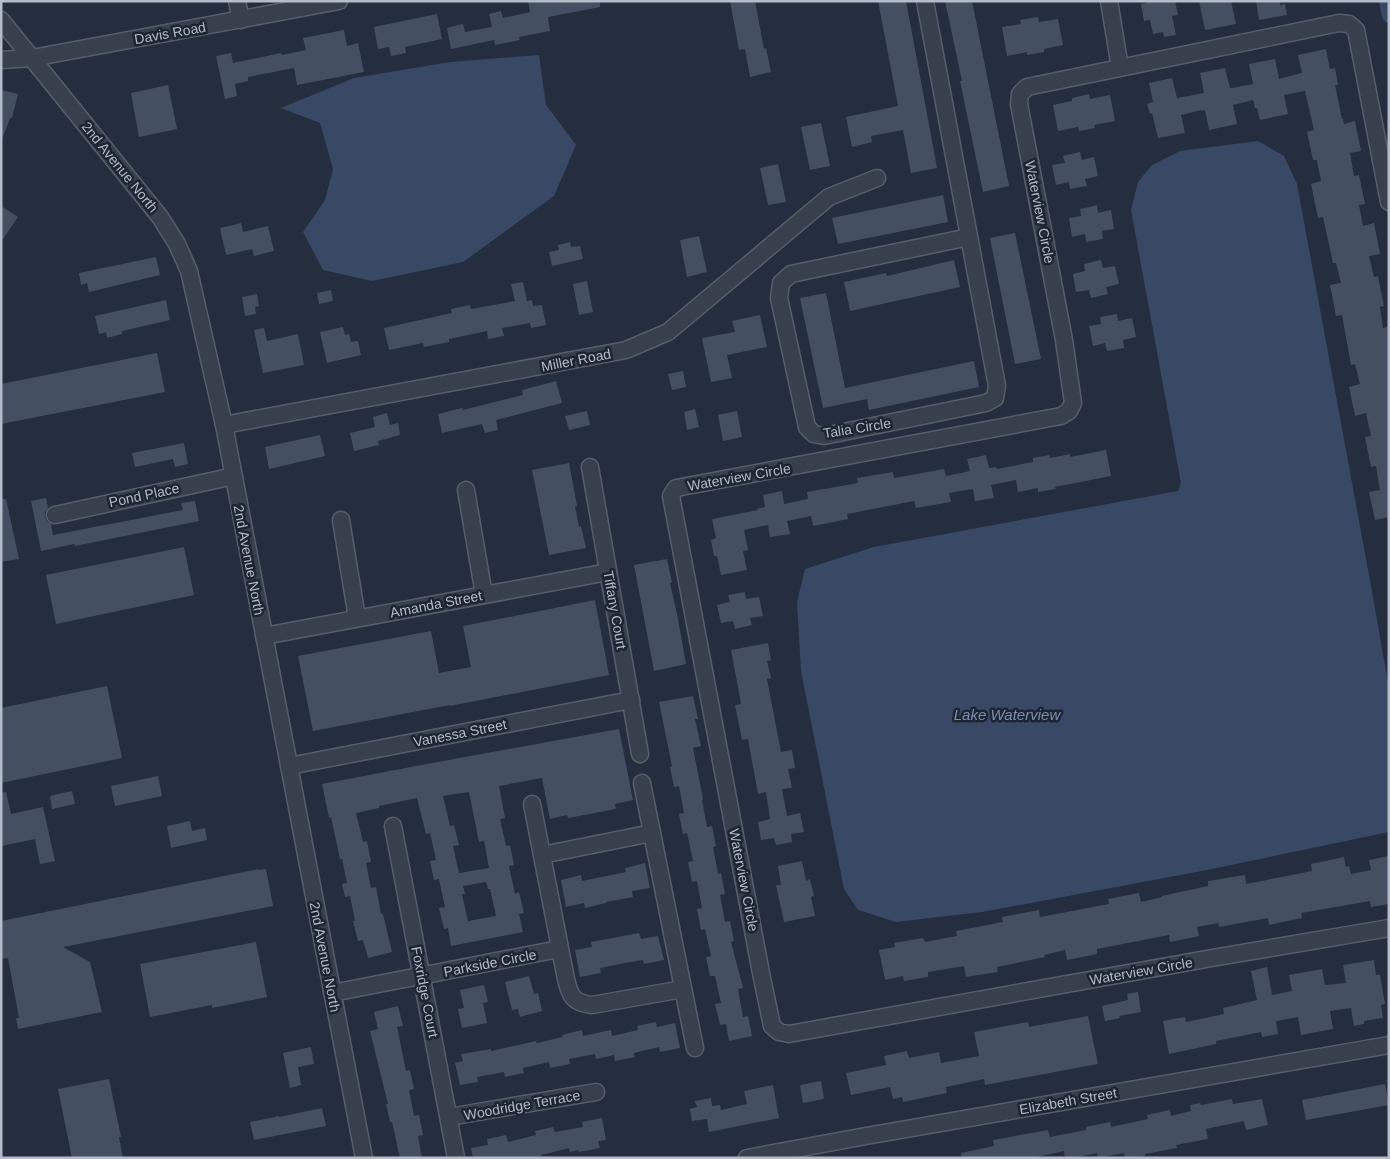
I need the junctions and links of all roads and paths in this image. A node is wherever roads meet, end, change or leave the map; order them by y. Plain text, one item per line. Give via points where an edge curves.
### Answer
1 (237, 1) edge
2 (339, 1) edge
3 (925, 1) edge
4 (1109, 1) edge
5 (1, 20) edge
6 (241, 20) junction
7 (32, 58) junction
8 (1, 60) edge
9 (1120, 68) junction
10 (876, 178) dead end
11 (1389, 202) edge
12 (969, 237) junction
13 (224, 425) junction
14 (590, 467) dead end
15 (234, 476) junction
16 (466, 490) dead end
17 (55, 514) dead end
18 (341, 520) dead end
19 (608, 572) junction
20 (484, 595) junction
21 (357, 618) junction
22 (264, 636) junction
23 (631, 700) junction
24 (640, 754) dead end
25 (289, 766) junction
26 (642, 783) dead end
27 (532, 804) dead end
28 (393, 826) dead end
29 (652, 833) junction
30 (542, 855) junction
31 (1389, 928) edge
32 (559, 949) junction
33 (422, 976) junction
34 (683, 988) junction
35 (332, 994) junction
36 (1389, 1045) edge
37 (695, 1048) dead end
38 (596, 1092) dead end
39 (449, 1117) junction
40 (364, 1158) edge
41 (456, 1158) edge
42 (747, 1158) edge

1 - 6 street
2 - 6 street, Davis Road
3 - 12 street, Talia Circle
4 - 9 street
5 - 7 street, 2nd Avenue North
6 - 7 street, Davis Road
7 - 8 street, Davis Road
7 - 13 street, 2nd Avenue North via 160,217 177,244 189,271
9 - 11 street, Waterview Circle via 1339,23 1349,24 1356,30
9 - 31 street, Waterview Circle via 1027,87 1020,94 1019,104 1064,340 1073,402 1069,411 1061,416 676,488 671,496 772,1026 789,1034
10 - 13 street, Miller Road via 829,197 668,332 626,350
12 - 12 street, Talia Circle via 791,274 781,283 779,298 807,428 814,434 824,436 986,403 995,398 997,386
13 - 15 street, 2nd Avenue North
14 - 19 street, Tiffany Court
15 - 17 street, Pond Place
15 - 22 street, 2nd Avenue North
16 - 20 street
18 - 21 street
19 - 20 street, Amanda Street
19 - 23 street, Tiffany Court
20 - 21 street, Amanda Street
21 - 22 street, Amanda Street
22 - 25 street, 2nd Avenue North
23 - 24 street, Tiffany Court
23 - 25 street, Vanessa Street
25 - 35 street, 2nd Avenue North
26 - 29 street
27 - 30 street
28 - 33 street, Foxridge Court
29 - 30 street
29 - 34 street
30 - 32 street
32 - 33 street, Parkside Circle
32 - 34 street via 569,991 582,1004 592,1005
33 - 35 street, Parkside Circle
33 - 39 street, Foxridge Court
34 - 37 street
35 - 40 street, 2nd Avenue North
36 - 42 street, Elizabeth Street
38 - 39 street, Woodridge Terrace
39 - 41 street, Foxridge Court

